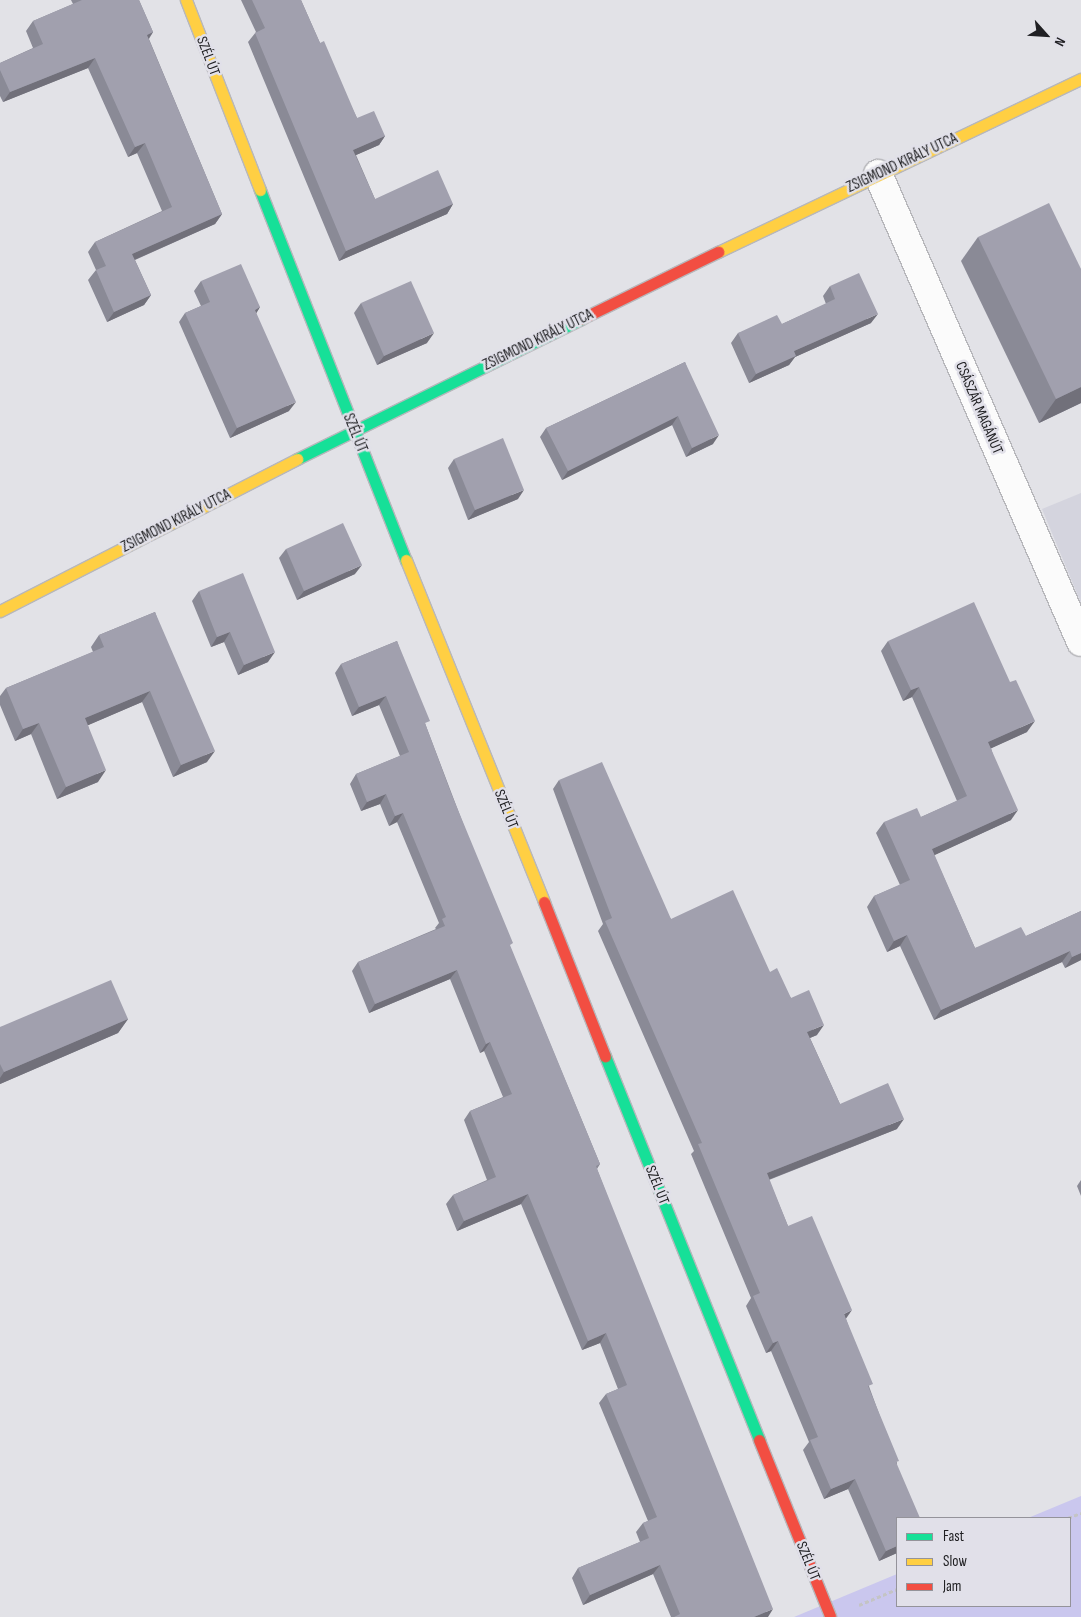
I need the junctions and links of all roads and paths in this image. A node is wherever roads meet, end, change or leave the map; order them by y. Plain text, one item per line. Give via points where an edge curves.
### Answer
1 (186, 0) edge
2 (1081, 79) edge
3 (878, 174) junction
4 (354, 430) junction
5 (0, 611) edge
6 (1081, 642) edge
7 (896, 1589) edge
8 (830, 1616) edge

1 - 4 street, SZÉL ÚT
2 - 3 street, ZSIGMOND KIRÁLY UTCA
3 - 4 street, ZSIGMOND KIRÁLY UTCA
3 - 6 street, CSÁSZÁR MAGÁNÚT
4 - 5 street, ZSIGMOND KIRÁLY UTCA
4 - 8 street, SZÉL ÚT
7 - 8 path

